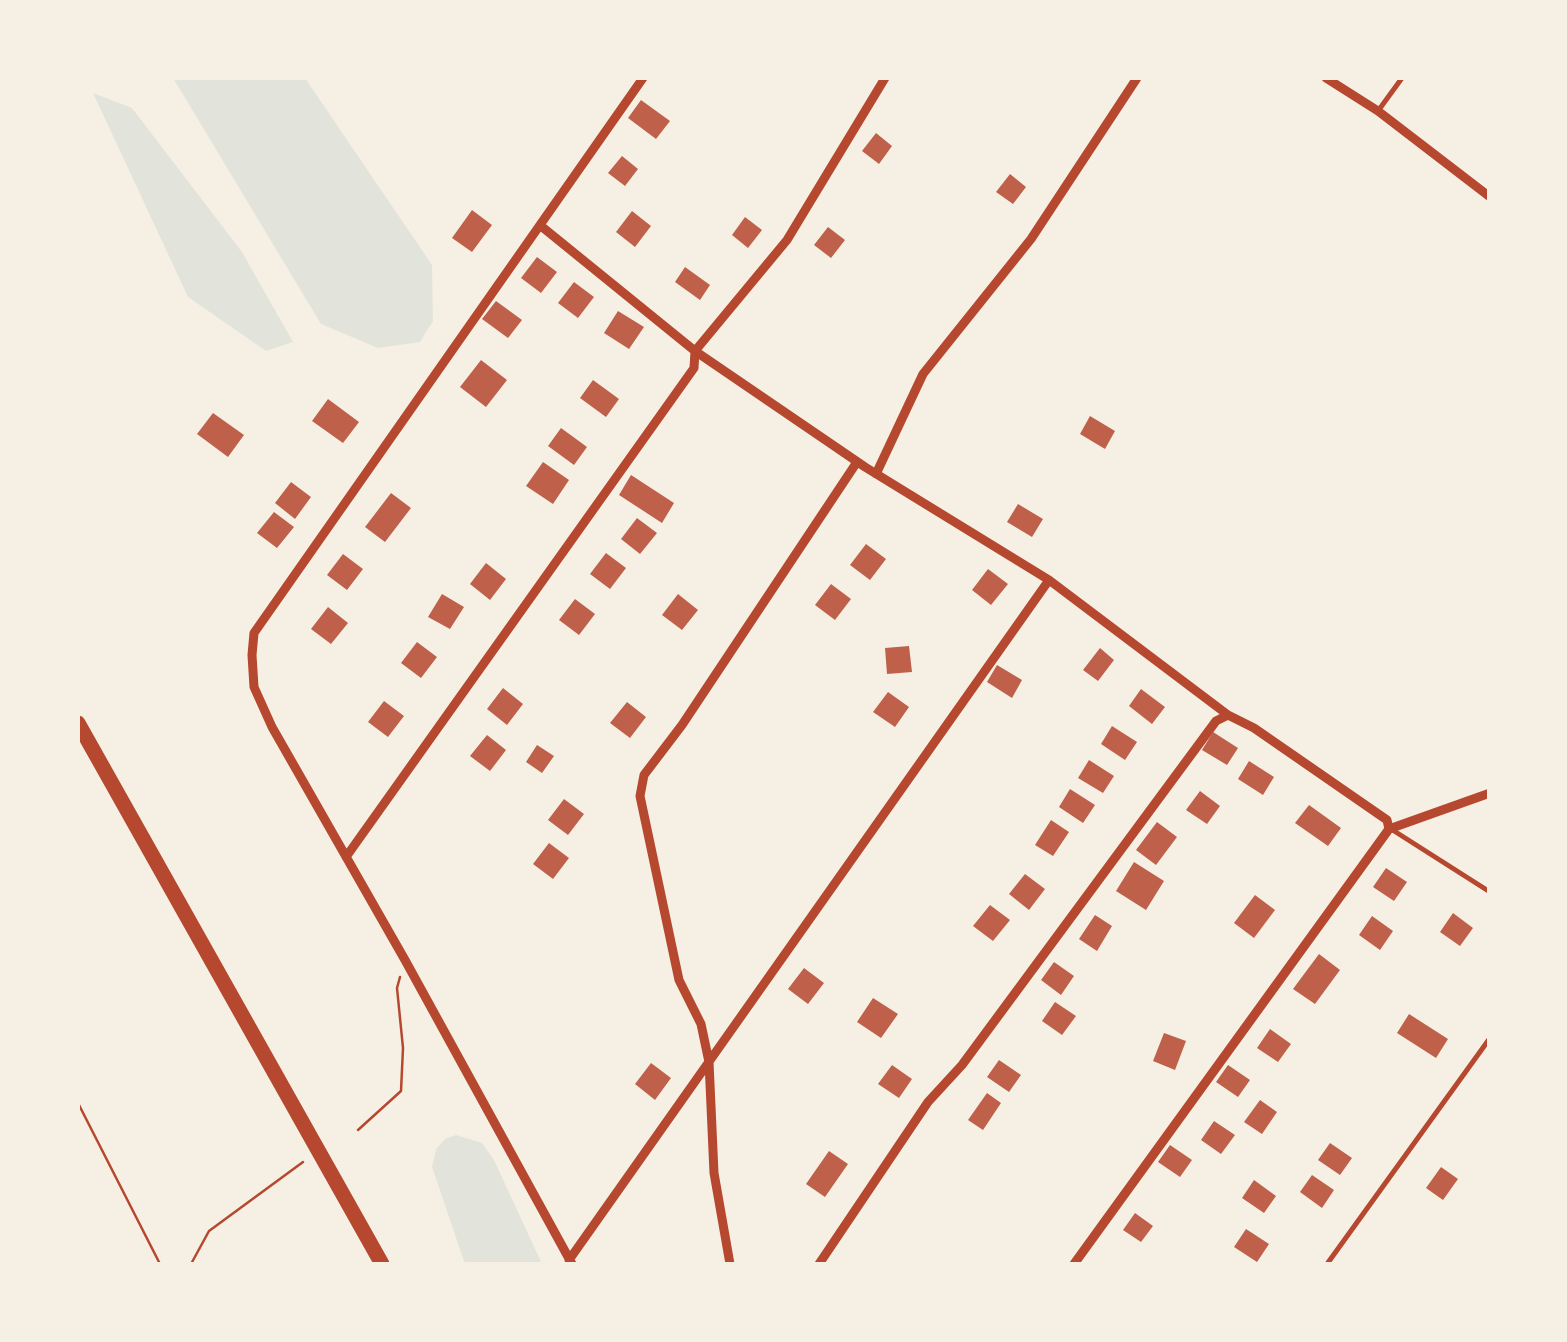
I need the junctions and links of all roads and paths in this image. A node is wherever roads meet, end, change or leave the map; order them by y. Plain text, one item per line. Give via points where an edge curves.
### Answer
1 (644, 78) edge
2 (885, 78) edge
3 (1138, 78) edge
4 (1326, 78) edge
5 (1402, 78) edge
6 (1378, 111) junction
7 (1490, 197) edge
8 (541, 226) junction
9 (695, 351) junction
10 (857, 462) junction
11 (876, 474) junction
12 (1049, 580) junction
13 (1228, 716) junction
14 (78, 722) edge
15 (1490, 793) edge
16 (1390, 829) junction
17 (346, 856) junction
18 (1490, 892) edge
19 (406, 960) junction
20 (1490, 1038) edge
21 (709, 1062) junction
22 (78, 1103) edge
23 (358, 1130) dead end
24 (303, 1162) dead end
25 (571, 1262) edge
26 (160, 1264) edge
27 (191, 1264) edge
28 (382, 1264) edge
29 (730, 1264) edge
30 (819, 1264) edge
31 (1074, 1264) edge
32 (1327, 1264) edge

1 - 8 street
2 - 9 street via 787,240
3 - 11 street via 1031,238 924,374
4 - 6 street
5 - 6 lane
6 - 7 street
8 - 9 street
8 - 17 street via 254,633 254,687
9 - 10 street
9 - 17 street via 694,368
10 - 11 street
10 - 21 street via 644,776 640,796 679,980 701,1024
11 - 12 street
12 - 13 street
12 - 21 street
13 - 16 street via 1387,820
13 - 30 street via 1216,721 928,1102
14 - 28 highway
15 - 16 street
16 - 18 lane
16 - 31 street
17 - 19 street
19 - 23 path via 397,988 401,1091
19 - 25 street
20 - 32 lane
21 - 25 street
21 - 29 street via 714,1173
22 - 26 path
24 - 27 path via 209,1230

